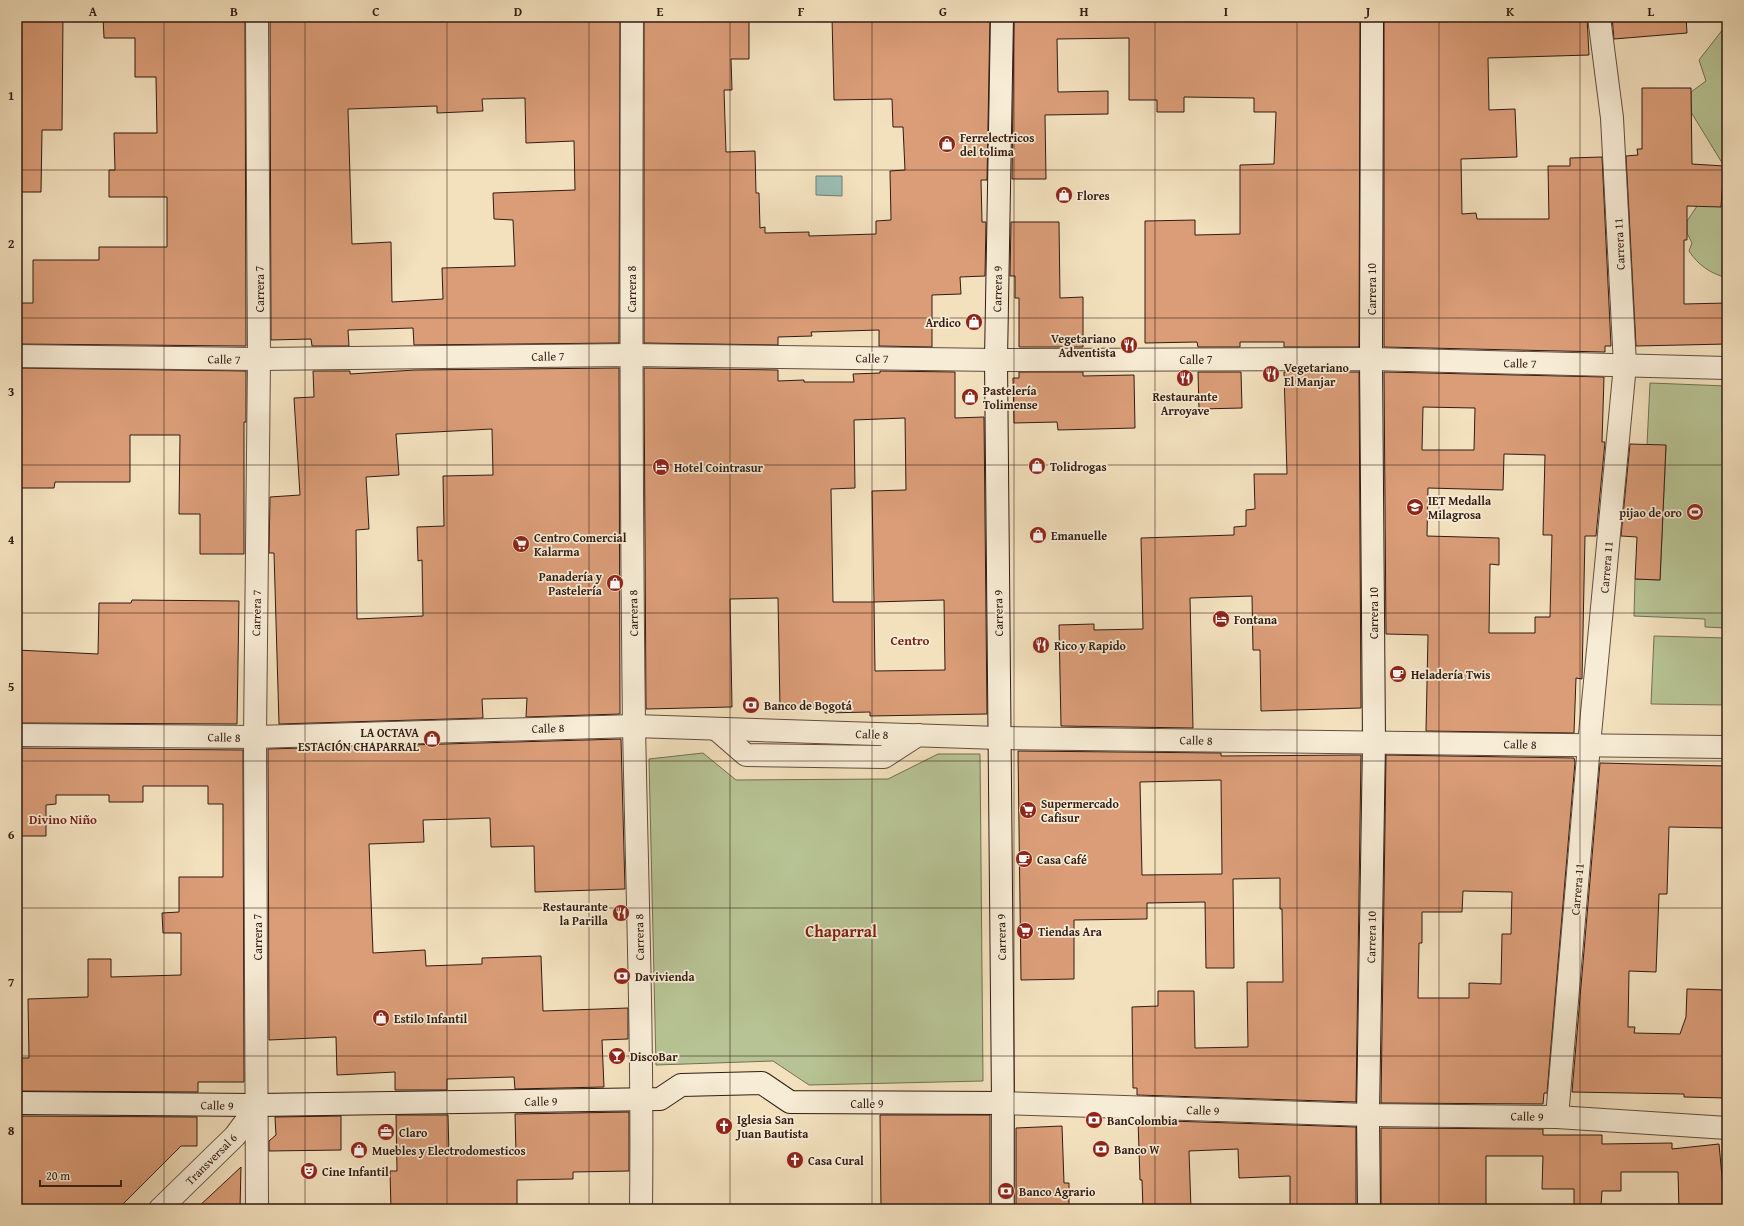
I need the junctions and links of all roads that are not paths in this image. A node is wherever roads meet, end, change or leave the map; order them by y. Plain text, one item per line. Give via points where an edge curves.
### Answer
1 (257, 17) edge
2 (632, 17) edge
3 (1002, 17) edge
4 (1372, 17) edge
5 (1599, 17) edge
6 (630, 355) junction
7 (17, 356) edge
8 (259, 359) junction
9 (1371, 359) junction
10 (996, 360) junction
11 (1625, 365) junction
12 (1727, 368) edge
13 (634, 726) junction
14 (17, 734) edge
15 (255, 737) junction
16 (999, 738) junction
17 (1374, 742) junction
18 (1589, 745) junction
19 (1727, 747) edge
20 (643, 1099) junction
21 (17, 1102) edge
22 (1003, 1104) junction
23 (258, 1106) junction
24 (1368, 1115) junction
25 (1557, 1117) junction
26 (1727, 1128) edge
27 (160, 1209) edge
28 (257, 1209) edge
29 (641, 1209) edge
30 (1003, 1209) edge
31 (1369, 1209) edge

1 - 8 street, Carrera 7
2 - 6 street, Carrera 8
3 - 10 street, Carrera 9
4 - 9 street, Carrera 10
5 - 11 street, Carrera 11 via 1612,118
6 - 8 street, Calle 7
6 - 10 street, Calle 7
6 - 13 street, Carrera 8
7 - 8 street, Calle 7
8 - 15 street, Carrera 7
9 - 10 street, Calle 7
9 - 11 street, Calle 7
9 - 17 street, Carrera 10
10 - 16 street, Carrera 9
11 - 12 street, Calle 7
11 - 18 street, Carrera 11
13 - 15 street, Calle 8
13 - 16 street, Calle 8
13 - 20 street, Carrera 8
14 - 15 street, Calle 8
15 - 23 street, Carrera 7
16 - 17 street, Calle 8
16 - 22 street, Carrera 9
17 - 18 street, Calle 8
17 - 24 street, Carrera 10
18 - 19 street, Calle 8
18 - 25 street, Carrera 11
20 - 22 street, Calle 9 via 660,1099 681,1085 762,1083 790,1102
20 - 23 street, Calle 9
20 - 29 street, Carrera 8
21 - 23 street, Calle 9
22 - 24 street, Calle 9
22 - 30 street, Carrera 9
23 - 27 street, Transversal 6 via 235,1136
23 - 28 street, Carrera 7
24 - 25 street, Calle 9
24 - 31 street, Carrera 10
25 - 26 street, Calle 9

